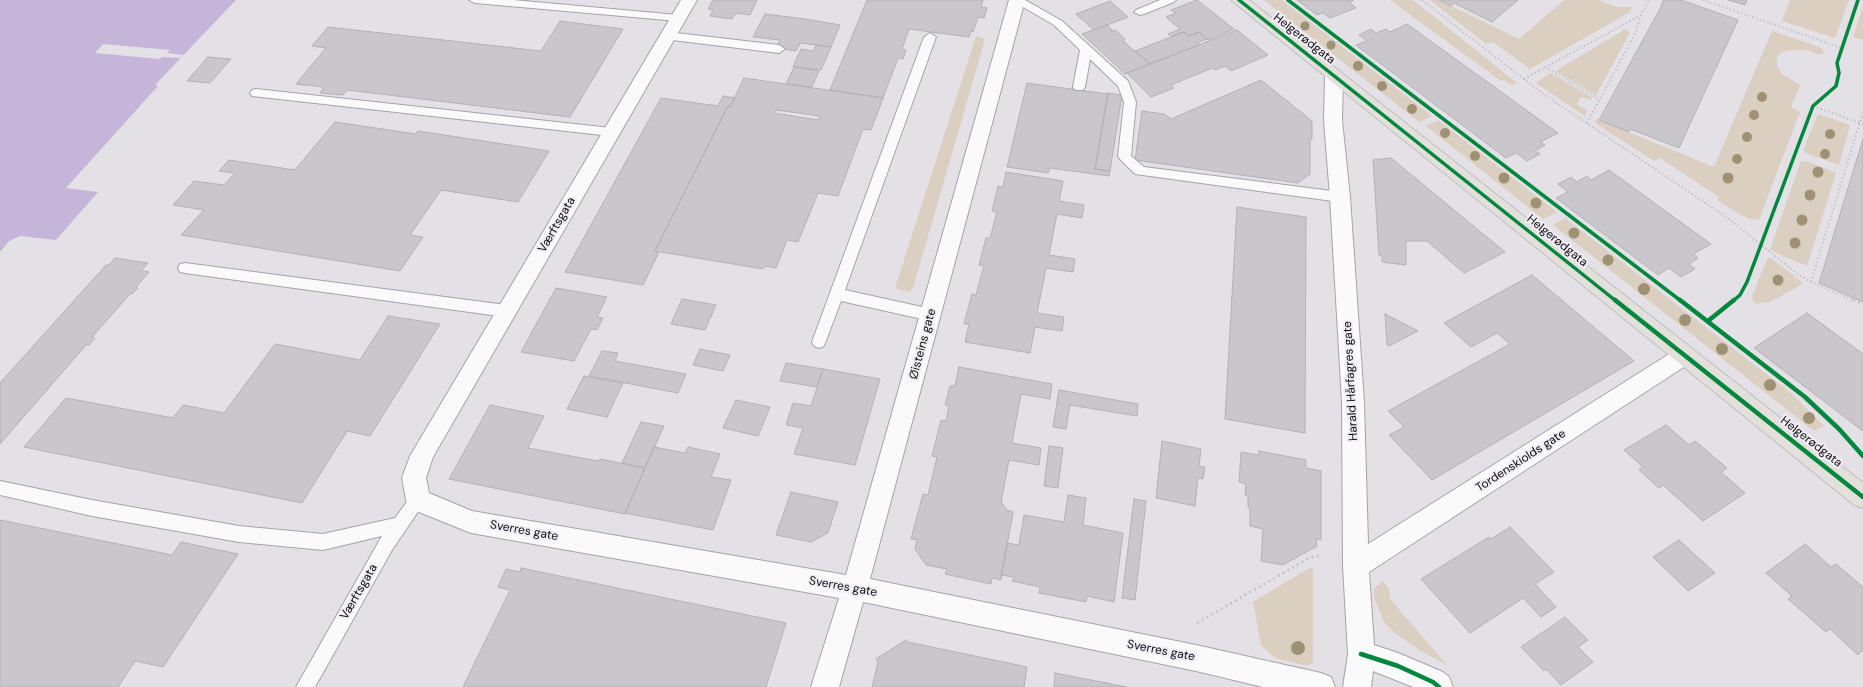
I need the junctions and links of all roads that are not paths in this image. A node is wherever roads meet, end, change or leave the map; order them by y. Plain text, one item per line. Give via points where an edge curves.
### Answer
1 (475, 0) edge
2 (689, 0) edge
3 (1017, 0) edge
4 (1170, 0) edge
5 (1239, 0) edge
6 (1140, 12) dead end
7 (678, 18) junction
8 (668, 36) junction
9 (930, 37) dead end
10 (779, 49) dead end
11 (1086, 49) junction
12 (1334, 75) junction
13 (1079, 87) dead end
14 (256, 93) dead end
15 (611, 132) junction
16 (1340, 197) junction
17 (185, 268) dead end
18 (837, 294) junction
19 (506, 311) junction
20 (931, 315) junction
21 (819, 342) dead end
22 (1685, 355) junction
23 (0, 488) edge
24 (1863, 497) edge
25 (418, 500) junction
26 (401, 524) junction
27 (1356, 566) junction
28 (853, 588) junction
29 (1361, 654) junction
30 (305, 687) edge
31 (825, 687) edge
32 (1320, 687) edge
33 (1357, 687) edge
34 (1439, 687) edge

1 - 7 lane
2 - 7 street, Værftsgata
3 - 11 lane via 1058,23
3 - 20 street, Øisteins gate
4 - 6 lane
5 - 12 main road, Helgerødgata
7 - 8 street, Værftsgata
8 - 10 lane
8 - 15 street, Værftsgata
9 - 18 lane
11 - 13 lane
11 - 16 lane via 1124,84 1130,102 1124,157 1140,171
12 - 16 street, Harald Hårfagres gate via 1333,120
12 - 22 main road, Helgerødgata
14 - 15 lane
15 - 19 street, Værftsgata
16 - 27 street, Harald Hårfagres gate via 1350,353
17 - 19 lane
18 - 20 lane
18 - 21 lane
19 - 25 street, Værftsgata via 418,463 414,478
20 - 28 street, Øisteins gate via 870,536
22 - 24 main road, Helgerødgata
22 - 27 street, Tordenskiolds gate
23 - 26 lane via 92,508 239,534 323,542
25 - 26 lane, Værftsgata
25 - 28 street, Sverres gate via 471,522
26 - 30 lane, Værftsgata via 386,544
27 - 29 street, Harald Hårfagres gate
28 - 31 street, Øisteins gate
28 - 32 street, Sverres gate via 1196,658
29 - 33 street, Harald Hårfagres gate
29 - 34 street via 1398,666

